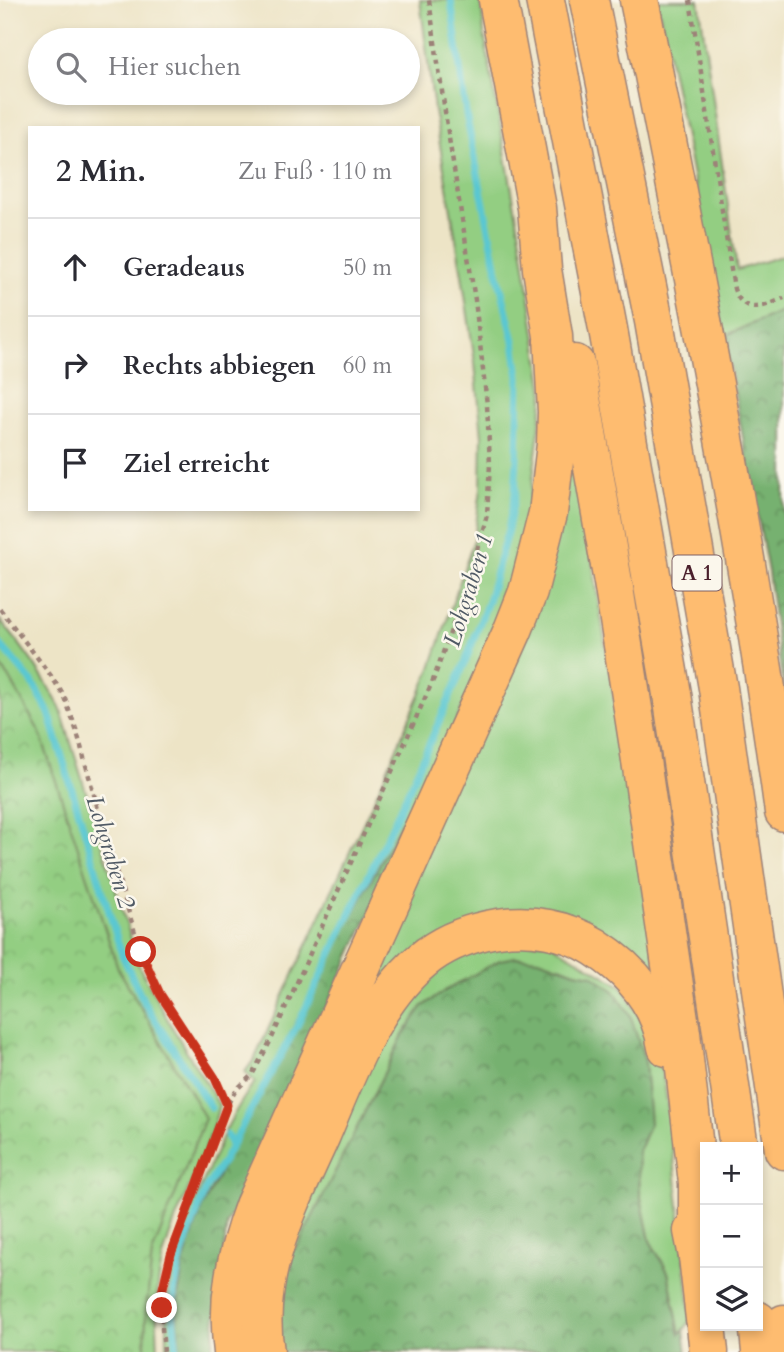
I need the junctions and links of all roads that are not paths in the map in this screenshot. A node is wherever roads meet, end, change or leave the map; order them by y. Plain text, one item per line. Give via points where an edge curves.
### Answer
1 (498, 0) edge
2 (545, 0) edge
3 (589, 0) edge
4 (639, 0) edge
5 (537, 208) junction
6 (784, 812) edge
7 (738, 1142) edge
8 (784, 1150) edge
9 (698, 1256) junction
10 (700, 1274) edge
11 (784, 1324) edge
12 (707, 1331) edge
13 (760, 1331) edge
14 (233, 1352) edge
15 (265, 1352) edge
16 (709, 1352) edge
17 (763, 1352) edge

1 - 5 main road
2 - 7 main road, A 1 via 670,680
3 - 8 main road, A 1 via 654,321 718,688
4 - 6 main road via 703,319 767,686
5 - 9 main road via 555,264 572,350 639,747 681,1033 698,1183
5 - 14 main road via 557,412 553,479 540,549 502,655 254,1206 236,1263
9 - 10 main road
9 - 15 main road via 666,1039 646,995 613,960 570,935 532,926 468,934 412,970 361,1044 273,1248 261,1318
11 - 17 main road
12 - 16 main road
13 - 17 main road

